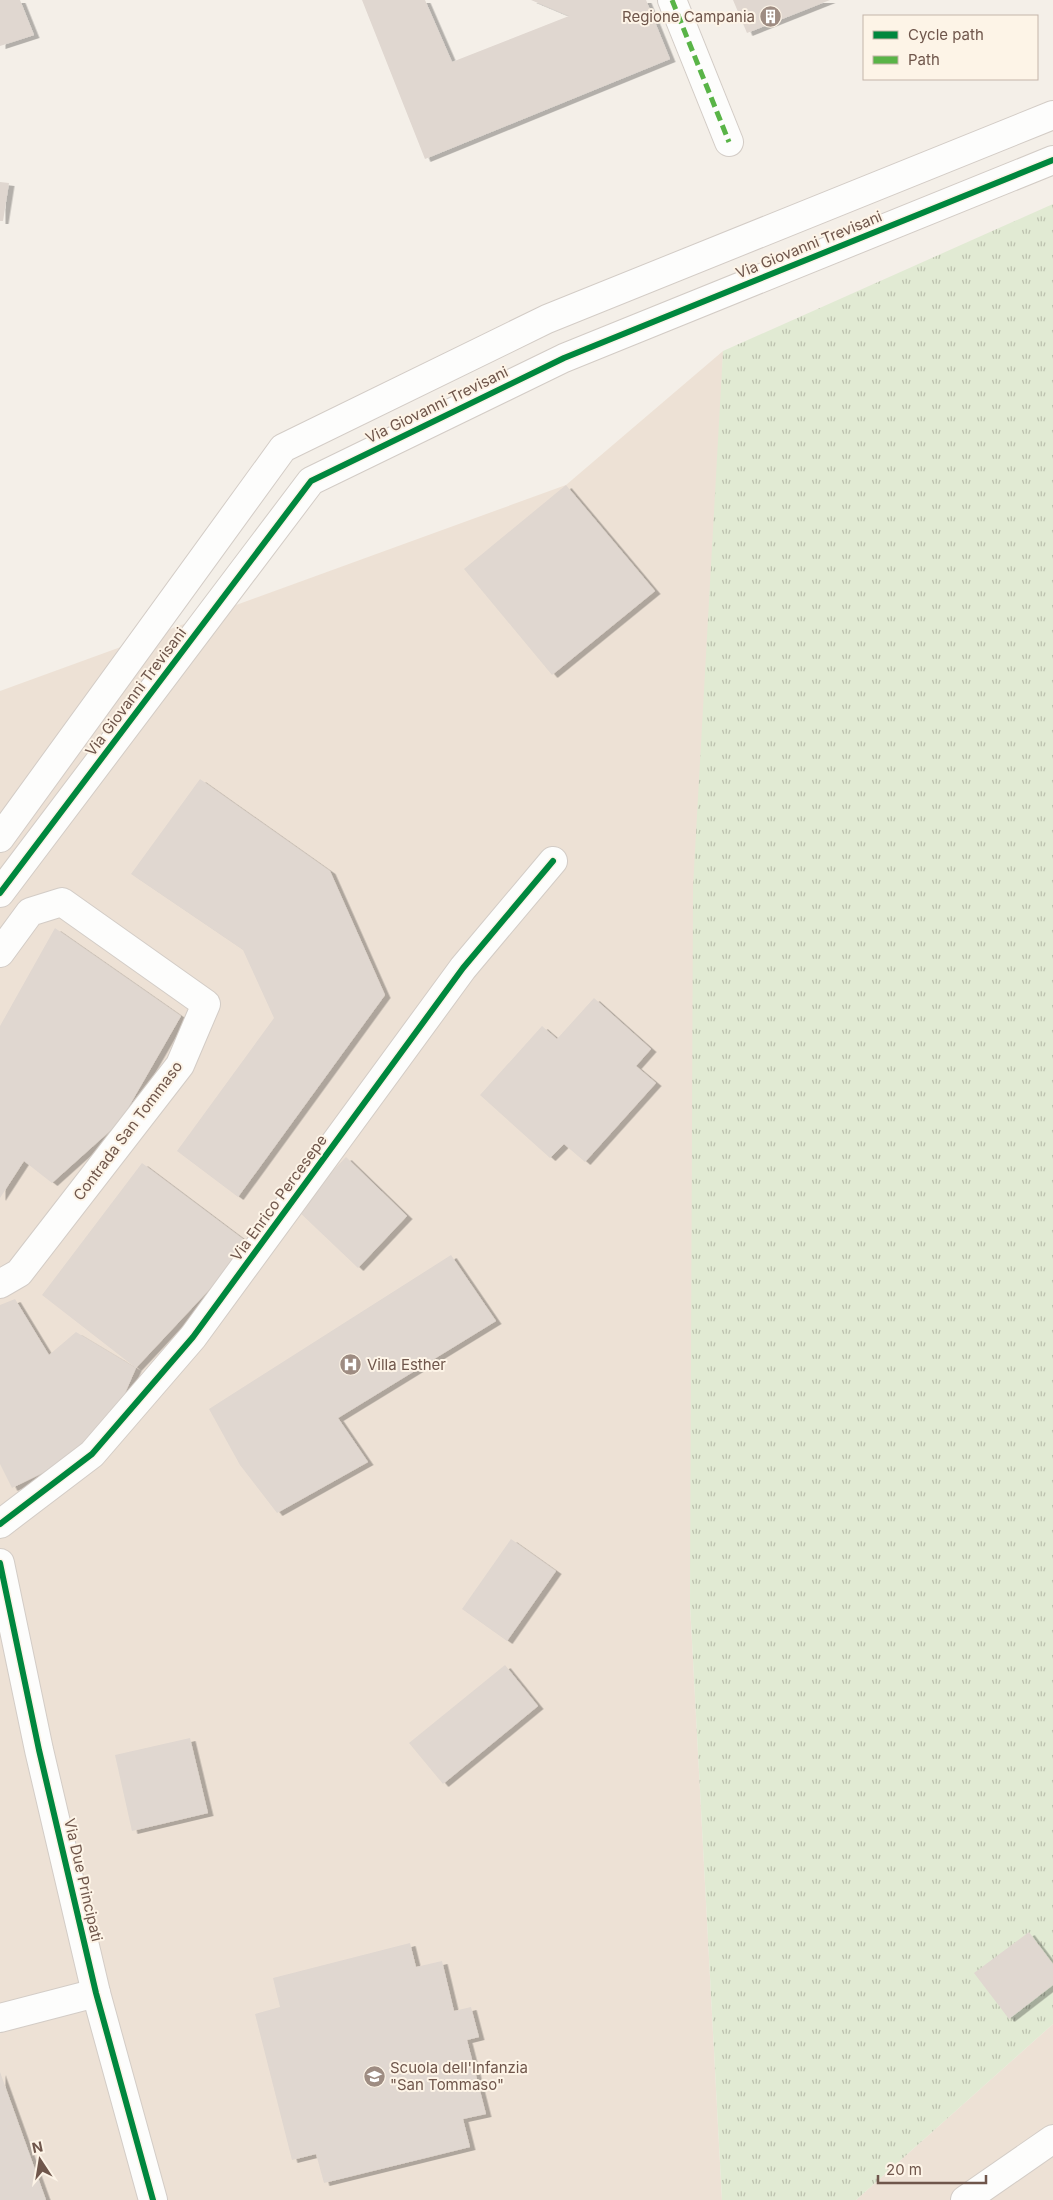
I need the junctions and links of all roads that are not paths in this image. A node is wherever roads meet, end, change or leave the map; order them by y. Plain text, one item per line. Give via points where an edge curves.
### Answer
1 (672, 0) edge
2 (1053, 115) edge
3 (729, 142) dead end
4 (1053, 160) edge
5 (0, 838) edge
6 (553, 861) dead end
7 (0, 893) edge
8 (0, 953) edge
9 (0, 1284) edge
10 (0, 1524) edge
11 (0, 1563) edge
12 (96, 1993) junction
13 (0, 2018) edge
14 (1053, 2139) edge
15 (154, 2200) edge
16 (965, 2200) edge

1 - 3 street
2 - 5 street, Via Giovanni Trevisani via 547,319 283,448
4 - 7 street, Via Giovanni Trevisani via 564,358 311,481
6 - 10 street, Via Enrico Percesepe via 463,968 193,1337 92,1454
8 - 9 street, Contrada San Tommaso via 30,912 62,902 206,1004 180,1066 19,1273
11 - 12 street, Via Due Principati via 39,1750
12 - 13 street
12 - 15 street, Via Due Principati
14 - 16 street

